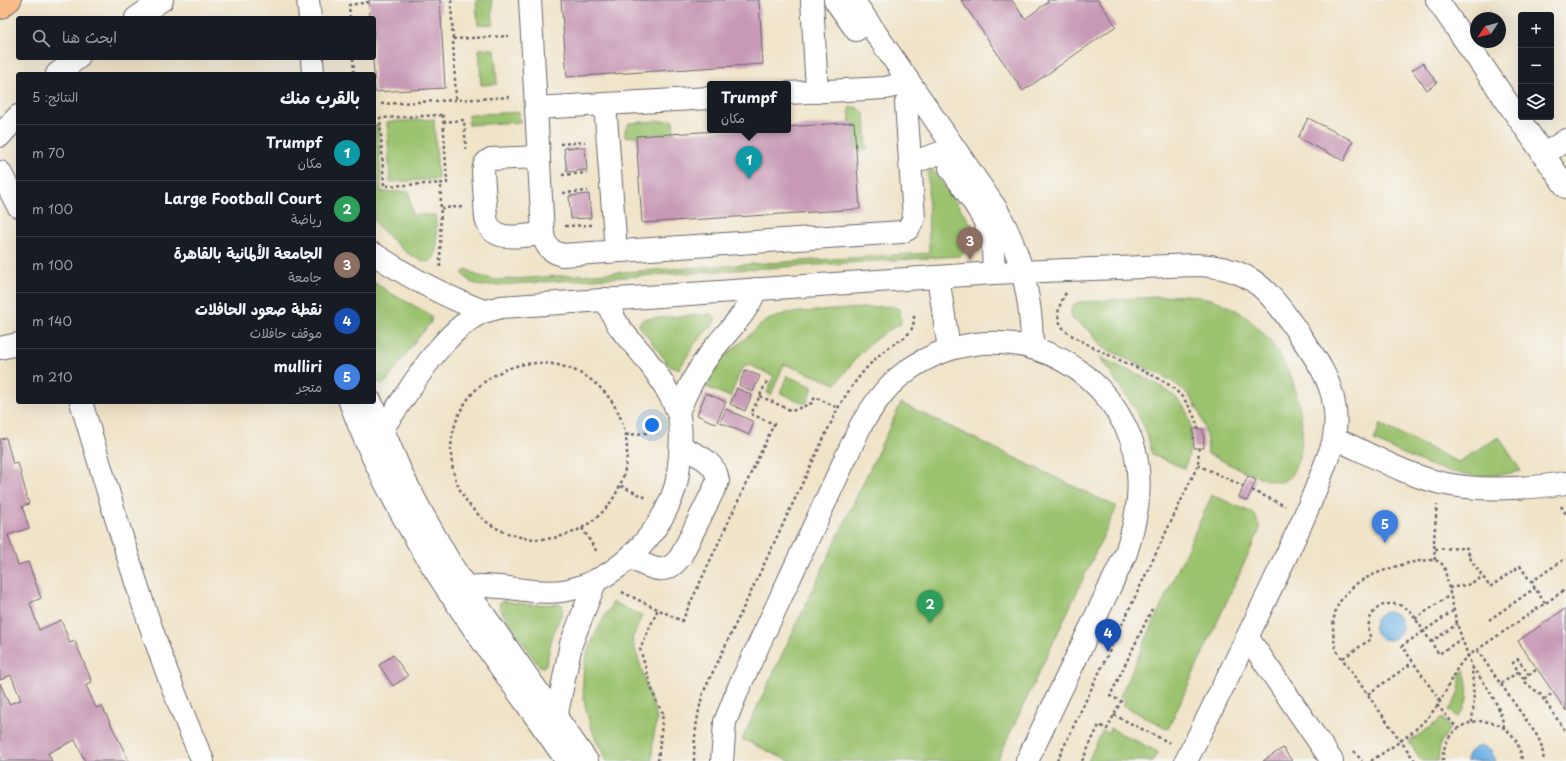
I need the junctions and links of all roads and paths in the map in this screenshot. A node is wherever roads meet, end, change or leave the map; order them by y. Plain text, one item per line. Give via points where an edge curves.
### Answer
1 (10, 0) edge
2 (162, 0) edge
3 (308, 0) edge
4 (451, 0) edge
5 (530, 0) edge
6 (812, 0) edge
7 (835, 0) edge
8 (1437, 0) edge
9 (369, 2) dead end
10 (0, 8) edge
11 (850, 10) edge
12 (139, 16) edge
13 (310, 16) edge
14 (350, 16) edge
15 (813, 26) junction
16 (494, 37) dead end
17 (453, 39) junction
18 (75, 60) edge
19 (312, 60) edge
20 (353, 60) edge
21 (60, 72) edge
22 (313, 72) edge
23 (354, 72) edge
24 (900, 82) junction
25 (817, 92) junction
26 (791, 93) edge
27 (707, 98) edge
28 (456, 100) junction
29 (536, 102) junction
30 (906, 103) junction
31 (381, 104) dead end
32 (605, 104) junction
33 (16, 118) edge
34 (457, 121) dead end
35 (443, 122) junction
36 (0, 136) edge
37 (608, 140) junction
38 (1566, 140) edge
39 (940, 153) junction
40 (1544, 155) junction
41 (911, 163) junction
42 (539, 168) junction
43 (0, 172) edge
44 (611, 181) junction
45 (441, 184) junction
46 (1566, 187) edge
47 (16, 202) edge
48 (459, 207) dead end
49 (441, 208) junction
50 (614, 223) junction
51 (542, 231) junction
52 (616, 251) junction
53 (376, 255) edge
54 (1084, 269) junction
55 (1022, 272) junction
56 (994, 273) junction
57 (938, 277) junction
58 (756, 289) junction
59 (439, 292) junction
60 (605, 299) junction
61 (484, 312) junction
62 (16, 344) edge
63 (0, 348) edge
64 (1032, 348) junction
65 (949, 349) junction
66 (760, 396) dead end
67 (82, 404) edge
68 (351, 404) edge
69 (371, 404) edge
70 (838, 408) dead end
71 (1198, 429) dead end
72 (680, 430) junction
73 (373, 434) junction
74 (626, 435) junction
75 (1334, 438) junction
76 (1199, 448) dead end
77 (1198, 464) junction
78 (1441, 483) junction
79 (1566, 483) edge
80 (621, 486) junction
81 (1243, 486) dead end
82 (1252, 490) dead end
83 (667, 507) junction
84 (1305, 516) junction
85 (1435, 549) junction
86 (630, 557) junction
87 (1566, 558) edge
88 (1435, 560) junction
89 (1483, 577) junction
90 (596, 580) junction
91 (1531, 582) junction
92 (1449, 588) junction
93 (1535, 588) junction
94 (1566, 589) edge
95 (457, 590) junction
96 (1450, 596) junction
97 (1545, 603) junction
98 (658, 609) dead end
99 (1152, 609) dead end
100 (1453, 611) junction
101 (1415, 619) junction
102 (1489, 620) dead end
103 (1457, 624) junction
104 (1424, 631) junction
105 (1248, 638) junction
106 (1461, 639) junction
107 (1431, 642) junction
108 (1477, 650) junction
109 (1468, 656) junction
110 (1343, 658) junction
111 (1412, 662) junction
112 (1472, 667) junction
113 (1537, 669) dead end
114 (1519, 671) junction
115 (1529, 675) junction
116 (1524, 679) junction
117 (1500, 684) junction
118 (1554, 692) dead end
119 (1368, 694) junction
120 (1544, 700) junction
121 (1440, 702) junction
122 (1437, 705) junction
123 (1114, 715) junction
124 (1472, 722) junction
125 (550, 723) junction
126 (1504, 727) junction
127 (1458, 729) junction
128 (1566, 732) edge
129 (1401, 741) junction
130 (1354, 751) dead end
131 (1188, 757) edge
132 (203, 761) edge
133 (567, 761) edge
134 (587, 761) edge
135 (658, 761) edge
136 (722, 761) edge
137 (1027, 761) edge
138 (1057, 761) edge
139 (1082, 761) edge
140 (1332, 761) edge
141 (1362, 761) edge
142 (1371, 761) edge
143 (1415, 761) edge
144 (1443, 761) edge
145 (1522, 761) edge
146 (1544, 761) edge

1 - 10 main road
2 - 12 lane
3 - 13 lane
4 - 17 path
5 - 29 lane
6 - 15 lane
7 - 11 lane
8 - 40 lane
9 - 14 path via 349,5
11 - 15 lane
11 - 24 lane
15 - 25 lane
16 - 17 path
17 - 28 path
18 - 21 lane
19 - 22 lane
20 - 23 path
24 - 25 lane via 885,88
24 - 30 lane
24 - 55 lane via 997,210 1014,242
25 - 26 lane
27 - 32 lane
28 - 29 path
28 - 31 path
29 - 32 lane
29 - 42 lane
30 - 39 lane
30 - 41 lane
32 - 37 lane
33 - 36 lane
34 - 35 path
35 - 45 path via 447,183
35 - 45 path via 442,115 380,118 384,186
37 - 42 path
37 - 44 lane
38 - 40 lane
39 - 41 lane
39 - 56 lane via 982,217 992,243
40 - 46 lane
41 - 52 lane via 914,218 908,229 902,232
42 - 44 path
42 - 44 path
42 - 51 lane
42 - 51 lane via 491,159 486,161 483,171 486,218 491,230 504,237
43 - 47 lane
44 - 50 lane
45 - 49 path
48 - 49 path
49 - 59 path
50 - 51 path
50 - 52 lane
51 - 52 lane via 544,242 554,253 562,255
53 - 59 lane
54 - 55 lane
54 - 71 path via 1064,296 1058,312 1060,324 1070,335 1172,387 1189,406
54 - 75 lane via 1211,265 1243,274 1257,283 1280,307 1322,369 1334,402
55 - 56 lane
55 - 64 lane via 1030,309
56 - 57 lane
57 - 58 lane
57 - 65 lane
58 - 60 lane
58 - 72 lane via 744,314 711,352 692,381
59 - 61 lane
60 - 61 lane via 518,305
60 - 72 lane via 620,328 660,379
61 - 73 lane via 460,328 439,349 389,420
62 - 63 lane
64 - 65 lane via 1005,343 977,343
64 - 137 lane via 1068,363 1098,386 1120,416 1135,451 1140,488 1135,525 1126,553
65 - 136 lane via 922,361 898,378 878,400 861,425 739,687 725,722
66 - 70 path via 792,411 812,403 815,397
67 - 132 lane via 151,629 175,696
68 - 73 lane
69 - 73 lane
72 - 74 path
72 - 83 lane via 679,468 675,488
72 - 86 lane via 712,465 718,481 677,563 670,568 654,569
73 - 95 lane via 403,477
74 - 80 path via 627,461
74 - 80 path via 621,418 612,402 587,377 571,369 536,362 502,370 473,391 455,421 451,439 453,474 460,491 482,519 513,536 531,539 566,536 594,520 605,510
75 - 78 lane via 1409,472
75 - 84 lane
76 - 77 path
77 - 81 path
77 - 138 path
78 - 79 lane via 1494,488
78 - 85 path via 1435,517
80 - 83 path
82 - 84 path
83 - 86 lane via 657,526
84 - 105 lane
85 - 88 path
85 - 89 path via 1467,548 1471,560
86 - 90 lane
87 - 91 path
88 - 92 path via 1444,566
88 - 110 path via 1409,563 1384,571 1348,591 1340,601 1333,624 1336,650
89 - 91 path via 1490,587 1520,566
89 - 92 path via 1466,585
90 - 95 lane via 568,590 552,592 479,585
90 - 125 lane via 571,644
91 - 93 path
92 - 96 path
93 - 97 path
93 - 102 path
94 - 97 path
95 - 125 lane
96 - 100 path
96 - 101 path
97 - 108 path
98 - 135 path via 640,649 656,700 663,713
99 - 123 path via 1110,696 1121,701
100 - 103 path
100 - 104 path
101 - 104 path
101 - 110 path via 1405,607 1398,604 1382,606 1371,616 1368,631 1371,638
103 - 106 path
103 - 107 path
104 - 107 path
104 - 111 path via 1402,646
105 - 131 lane
105 - 140 lane
106 - 107 path via 1439,654
106 - 109 path
108 - 109 path
108 - 117 path
109 - 112 path
109 - 121 path via 1456,669
110 - 119 path
111 - 119 path
111 - 121 path
112 - 124 path
112 - 126 path via 1492,695
113 - 115 path
114 - 115 path via 1513,663 1518,659
114 - 116 path
114 - 117 path
115 - 116 path
116 - 120 path
117 - 146 path via 1538,737
118 - 120 path
119 - 129 path
120 - 128 path
121 - 122 path
122 - 127 path
122 - 129 path via 1419,727
123 - 131 path
123 - 139 path via 1107,729 1099,725
124 - 126 path via 1489,722
124 - 127 path
125 - 133 lane
125 - 134 lane
126 - 145 path via 1518,743
127 - 144 path via 1445,747
129 - 142 path
129 - 143 path
130 - 141 path

